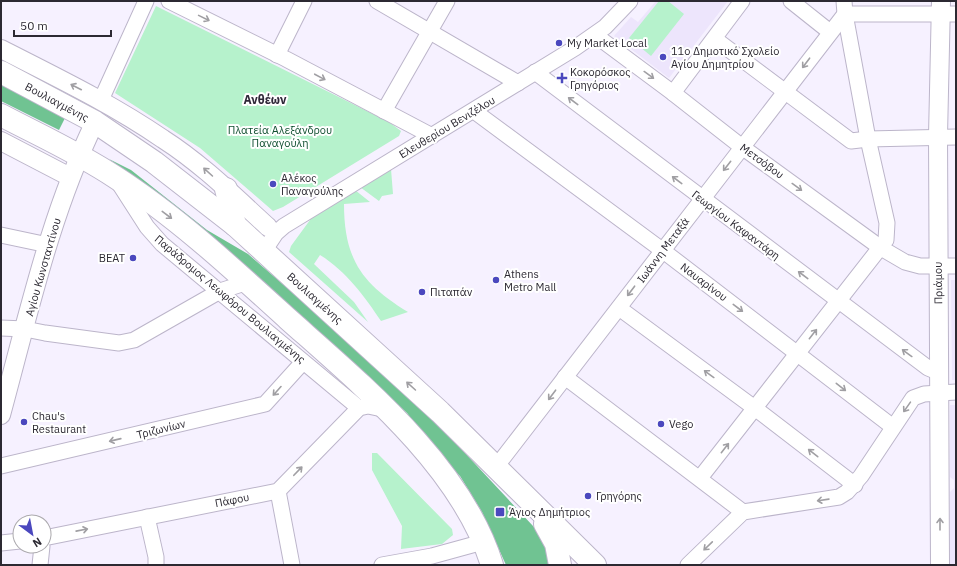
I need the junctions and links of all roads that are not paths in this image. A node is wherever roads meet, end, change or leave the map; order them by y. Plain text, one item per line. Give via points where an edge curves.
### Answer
1 (146, 1) edge
2 (169, 1) edge
3 (304, 1) edge
4 (377, 1) edge
5 (447, 1) edge
6 (630, 1) edge
7 (742, 1) edge
8 (791, 1) edge
9 (844, 7) edge
10 (946, 10) edge
11 (430, 30) junction
12 (830, 32) junction
13 (595, 35) junction
14 (715, 39) junction
15 (1, 49) edge
16 (277, 55) junction
17 (1, 72) edge
18 (535, 72) junction
19 (518, 83) junction
20 (784, 92) junction
21 (673, 93) junction
22 (100, 100) junction
23 (384, 111) junction
24 (474, 111) junction
25 (1, 115) edge
26 (95, 122) junction
27 (427, 133) junction
28 (938, 136) junction
29 (956, 136) edge
30 (868, 139) junction
31 (1, 141) edge
32 (742, 147) junction
33 (79, 155) junction
34 (70, 177) junction
35 (116, 177) junction
36 (226, 189) junction
37 (702, 199) junction
38 (268, 226) junction
39 (1, 235) edge
40 (250, 238) junction
41 (48, 245) junction
42 (881, 248) junction
43 (662, 250) junction
44 (938, 266) junction
45 (956, 266) edge
46 (248, 282) junction
47 (220, 291) junction
48 (839, 302) junction
49 (619, 308) junction
50 (1, 328) edge
51 (24, 329) junction
52 (798, 354) junction
53 (303, 362) junction
54 (940, 373) junction
55 (565, 378) junction
56 (948, 392) edge
57 (359, 408) junction
58 (756, 409) junction
59 (387, 410) junction
60 (1, 415) edge
61 (893, 427) junction
62 (1, 466) edge
63 (496, 467) junction
64 (700, 478) junction
65 (855, 485) junction
66 (278, 490) junction
67 (529, 500) junction
68 (743, 512) junction
69 (147, 517) junction
70 (52, 536) edge
71 (12, 542) edge
72 (1, 543) edge
73 (41, 554) edge
74 (490, 558) edge
75 (432, 561) edge
76 (40, 565) edge
77 (156, 565) edge
78 (292, 565) edge
79 (382, 565) edge
80 (560, 565) edge
81 (596, 565) edge
82 (688, 565) edge
83 (940, 565) edge

1 - 22 street
2 -> 16 street
3 - 16 street
4 - 11 street
5 - 11 street
6 - 13 street, Ελευθερίου Βενιζέλου
7 - 14 street
8 - 12 street
9 - 10 street
9 - 12 street, Ιωάννη Μεταξά
9 - 30 street
10 - 28 street, Πριάμου
11 - 19 street
11 - 23 street
12 -> 20 street, Ιωάννη Μεταξά
13 - 18 street, Ελευθερίου Βενιζέλου
13 -> 21 street, Μετσόβου
14 - 20 street
14 - 21 street
22 -> 15 street
16 -> 23 street
17 - 26 main road, Βουλιαγμένης
18 - 19 street, Ελευθερίου Βενιζέλου
37 -> 18 street, Γεωργίου Καφαντάρη
19 - 24 street, Ελευθερίου Βενιζέλου
20 - 30 street via 851,141
20 - 32 street, Ιωάννη Μεταξά
21 - 32 street, Μετσόβου
36 -> 22 street via 202,167 164,139
23 - 27 street
24 - 27 street, Ελευθερίου Βενιζέλου
24 - 43 street, Ναυαρίνου
25 - 33 main road
26 - 33 street, Αγίου Κωνσταντίνου
26 - 40 main road, Βουλιαγμένης via 154,162
27 - 38 street, Ελευθερίου Βενιζέλου
27 - 40 street, Ελευθερίου Βενιζέλου via 276,233
28 - 29 street
28 - 30 street
28 - 44 street, Πριάμου
30 - 42 street via 887,223 886,240
31 - 34 street
32 -> 37 street, Ιωάννη Μεταξά
32 -> 42 street, Μετσόβου
33 - 34 street, Αγίου Κωνσταντίνου
33 - 35 main road
34 - 41 street, Αγίου Κωνσταντίνου
35 -> 46 main road
35 - 47 street, Παράδρομος Λεωφόρου Βουλιαγμένης via 154,235
36 - 38 street
36 - 40 main road
37 - 43 street, Ιωάννη Μεταξά
48 -> 37 street, Γεωργίου Καφαντάρη
38 - 40 street, Ελευθερίου Βενιζέλου
39 - 41 street
63 -> 40 main road, Βουλιαγμένης via 440,412
41 - 51 street, Αγίου Κωνσταντίνου
42 - 44 street, Μετσόβου via 905,262 920,266
42 - 48 street
43 -> 49 street, Ιωάννη Μεταξά
43 -> 52 street, Ναυαρίνου
44 - 45 street, Μετσόβου
44 - 54 street, Πριάμου
46 - 47 street
46 - 59 main road
47 - 51 street via 134,340 119,343
47 - 53 street, Παράδρομος Λεωφόρου Βουλιαγμένης
52 -> 48 street
54 -> 48 street, Γεωργίου Καφαντάρη via 928,368
49 - 55 street, Ιωάννη Μεταξά
58 -> 49 street
50 - 51 street
51 - 60 street, Αγίου Κωνσταντίνου
52 - 58 street
52 -> 61 street, Ναυαρίνου
53 - 57 street, Παράδρομος Λεωφόρου Βουλιαγμένης
53 -> 62 street, Τριζωνίων via 265,404
54 - 56 street, Πριάμου
55 -> 63 street, Ιωάννη Μεταξά
55 - 64 street
56 -> 61 street via 924,394 913,398
83 -> 56 street, Πριάμου
57 - 59 street via 368,406
66 -> 57 street
64 -> 58 street
65 -> 58 street
59 - 74 main road via 444,476 471,516
61 - 65 street
63 - 67 main road, Βουλιαγμένης
64 - 68 street
65 -> 68 street via 839,497
66 - 69 street, Πάφου
66 - 78 street
67 - 80 main road via 552,535 559,553
67 - 81 main road, Βουλιαγμένης
68 -> 82 street
70 -> 69 street, Πάφου
69 - 77 street
71 - 72 street
73 - 76 street
74 - 75 street
75 - 79 street

